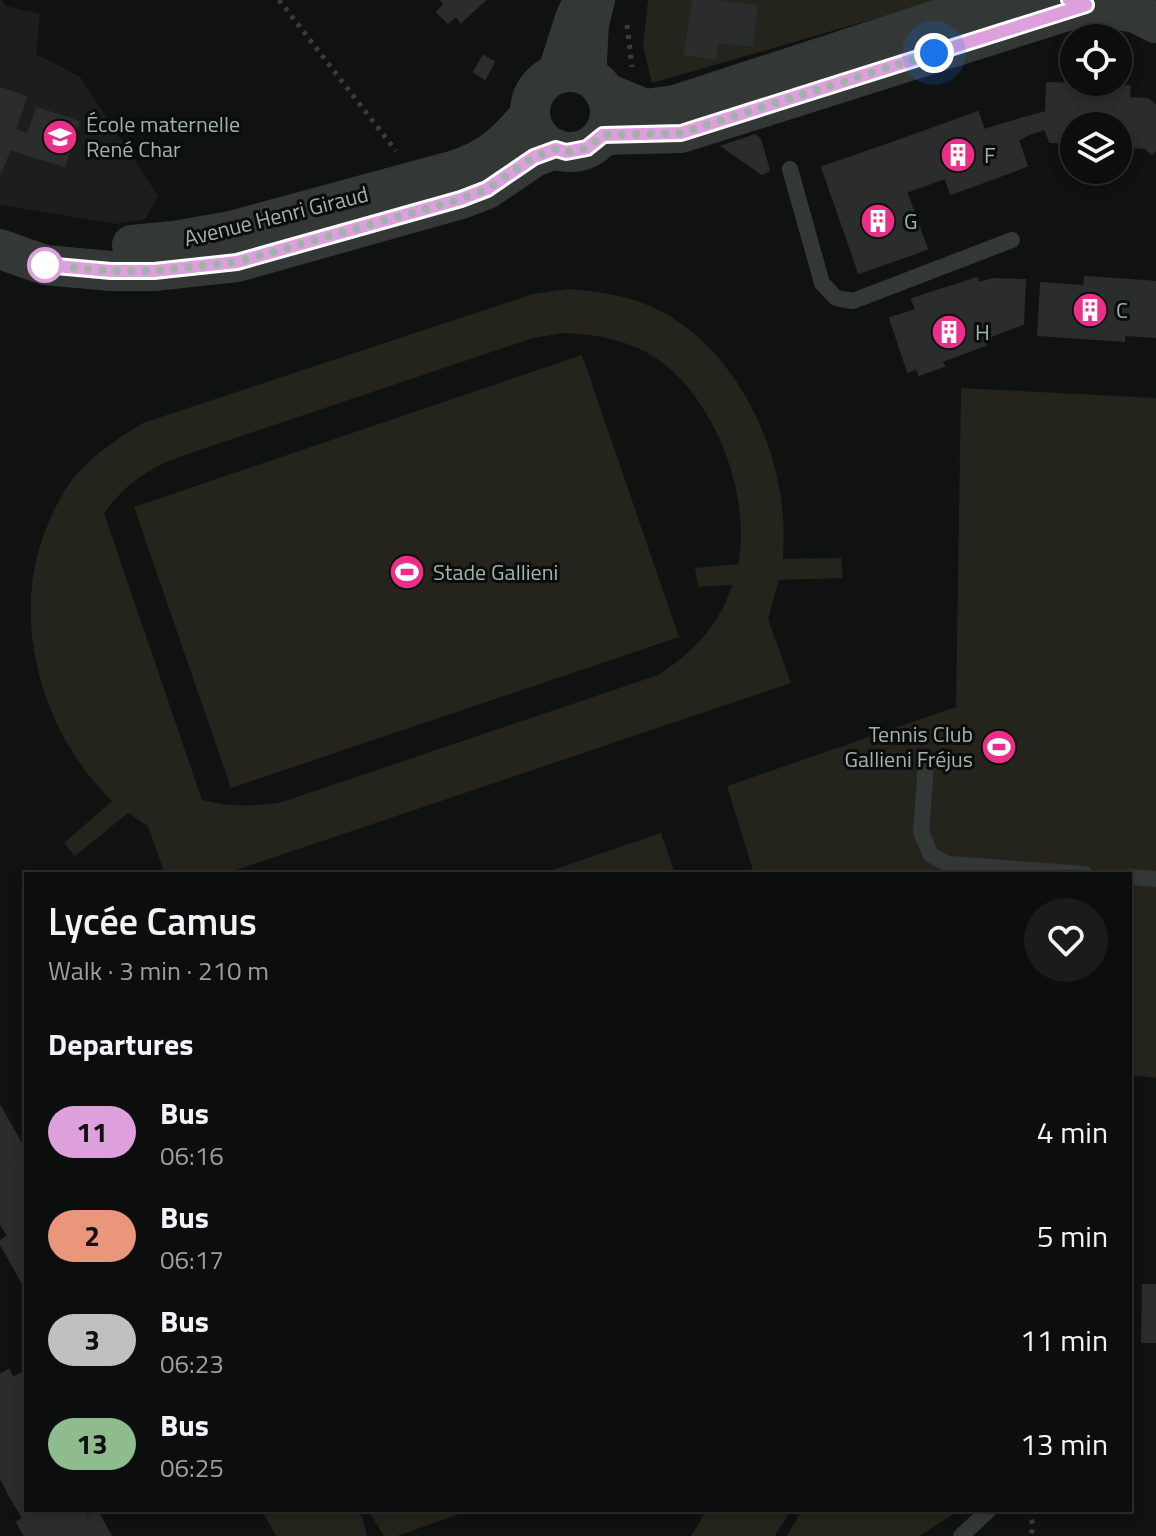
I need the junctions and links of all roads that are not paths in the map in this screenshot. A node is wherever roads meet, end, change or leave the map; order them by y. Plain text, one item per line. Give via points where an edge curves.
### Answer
1 (579, 0) edge
2 (599, 0) edge
3 (1019, 0) edge
4 (1081, 2) edge
5 (1156, 23) edge
6 (595, 81) junction
7 (712, 92) junction
8 (756, 109) junction
9 (530, 115) junction
10 (603, 135) junction
11 (556, 149) junction
12 (790, 169) dead end
13 (0, 240) edge
14 (1012, 240) dead end
15 (0, 249) edge
16 (926, 765) dead end
17 (947, 869) edge
18 (1030, 872) edge
19 (1132, 877) edge
20 (1156, 879) edge
21 (987, 1512) edge
22 (961, 1536) edge

1 - 6 street via 571,18
2 - 6 street via 593,24
3 - 7 street via 961,12
4 - 5 street via 1136,13
4 - 8 street
6 - 7 street via 645,109
6 - 9 street via 543,83
6 - 10 street via 609,102
7 - 8 street via 735,96
8 - 10 street via 681,133
9 - 11 street via 538,136
9 - 13 street, Avenue Henri Giraud via 504,145 480,161 231,231 125,245
10 - 11 street via 587,148
11 - 15 street, Avenue Henri Giraud via 461,199 237,262 111,271 45,265
12 - 14 lane via 822,283 836,298 853,301
16 - 17 lane via 921,832 931,855
17 - 18 lane
19 - 20 lane
21 - 22 lane

